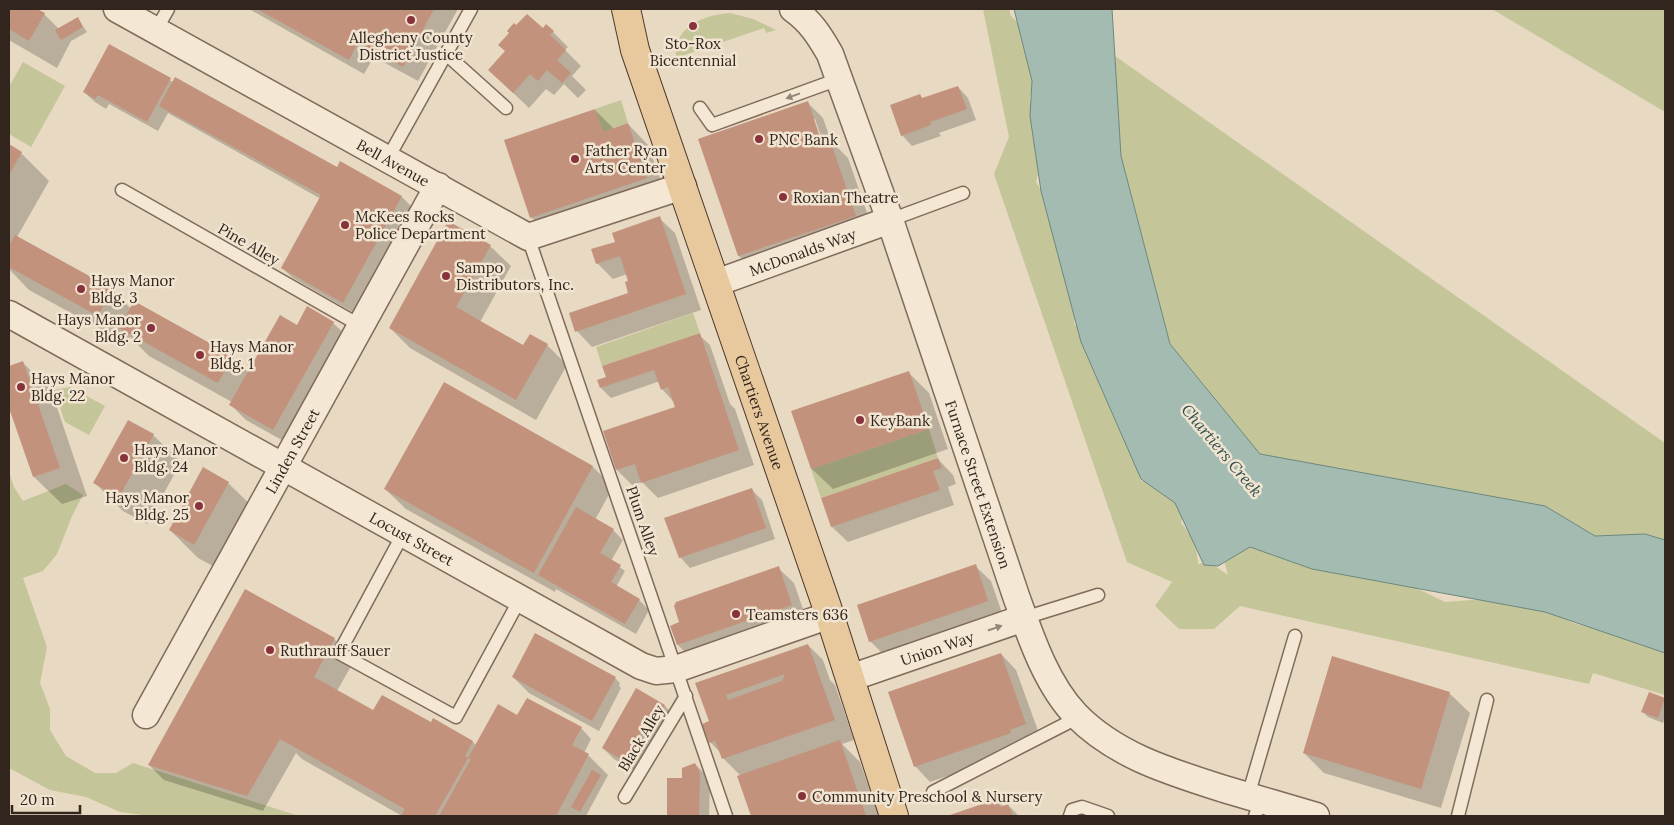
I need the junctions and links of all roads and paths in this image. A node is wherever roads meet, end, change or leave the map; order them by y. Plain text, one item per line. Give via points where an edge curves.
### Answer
1 (118, 9) edge
2 (471, 9) edge
3 (626, 9) edge
4 (793, 9) edge
5 (162, 20) edge
6 (446, 54) junction
7 (839, 79) junction
8 (506, 108) dead end
9 (700, 108) dead end
10 (388, 158) junction
11 (438, 186) junction
12 (682, 186) junction
13 (122, 190) dead end
14 (963, 194) dead end
15 (890, 220) junction
16 (528, 237) junction
17 (716, 283) junction
18 (9, 314) edge
19 (361, 326) junction
20 (283, 467) junction
21 (403, 534) junction
22 (1098, 595) dead end
23 (520, 599) junction
24 (830, 615) junction
25 (1024, 618) junction
26 (1295, 636) dead end
27 (676, 669) junction
28 (850, 678) junction
29 (686, 696) junction
30 (1487, 700) dead end
31 (146, 715) dead end
32 (1079, 717) junction
33 (933, 792) dead end
34 (625, 797) dead end
35 (1255, 804) edge
36 (726, 816) edge
37 (894, 816) edge
38 (1070, 816) edge
39 (1108, 816) edge
40 (1316, 816) edge
41 (1458, 816) edge

1 - 5 street, Bell Avenue
2 - 6 lane
3 - 12 main road, Chartiers Avenue via 635,50
4 - 7 street, Furnace Street Extension via 815,29 830,54
5 - 10 street, Bell Avenue
6 - 8 lane
6 - 10 lane
7 -> 9 lane via 712,125
7 - 15 street, Furnace Street Extension
10 - 11 street, Bell Avenue
11 - 16 street, Bell Avenue
11 - 19 street, Linden Street
12 - 16 street
12 - 17 main road, Chartiers Avenue
13 - 19 lane, Pine Alley
14 - 15 lane
15 - 17 street, McDonalds Way
15 - 25 street, Furnace Street Extension
16 - 27 lane, Plum Alley
17 - 24 main road, Chartiers Avenue
18 - 20 street, Locust Street
19 - 20 street, Linden Street
20 - 21 street, Locust Street
20 - 31 street, Linden Street
21 - 23 street, Locust Street
21 - 23 lane via 339,652 456,717
22 - 25 lane
23 - 27 street, Locust Street via 641,666 656,671
24 - 27 street, Locust Street
24 - 28 main road, Chartiers Avenue
28 -> 25 street, Union Way
25 - 32 street, Furnace Street Extension via 1046,670
26 - 35 lane
27 - 29 lane, Plum Alley
28 - 37 main road, Chartiers Avenue
29 - 34 lane, Black Alley
29 - 36 lane, Plum Alley
30 - 41 lane
32 - 33 lane
32 - 35 street, Furnace Street Extension via 1108,742 1159,768
35 - 40 street, Furnace Street Extension
38 - 39 lane via 1072,810 1082,807

